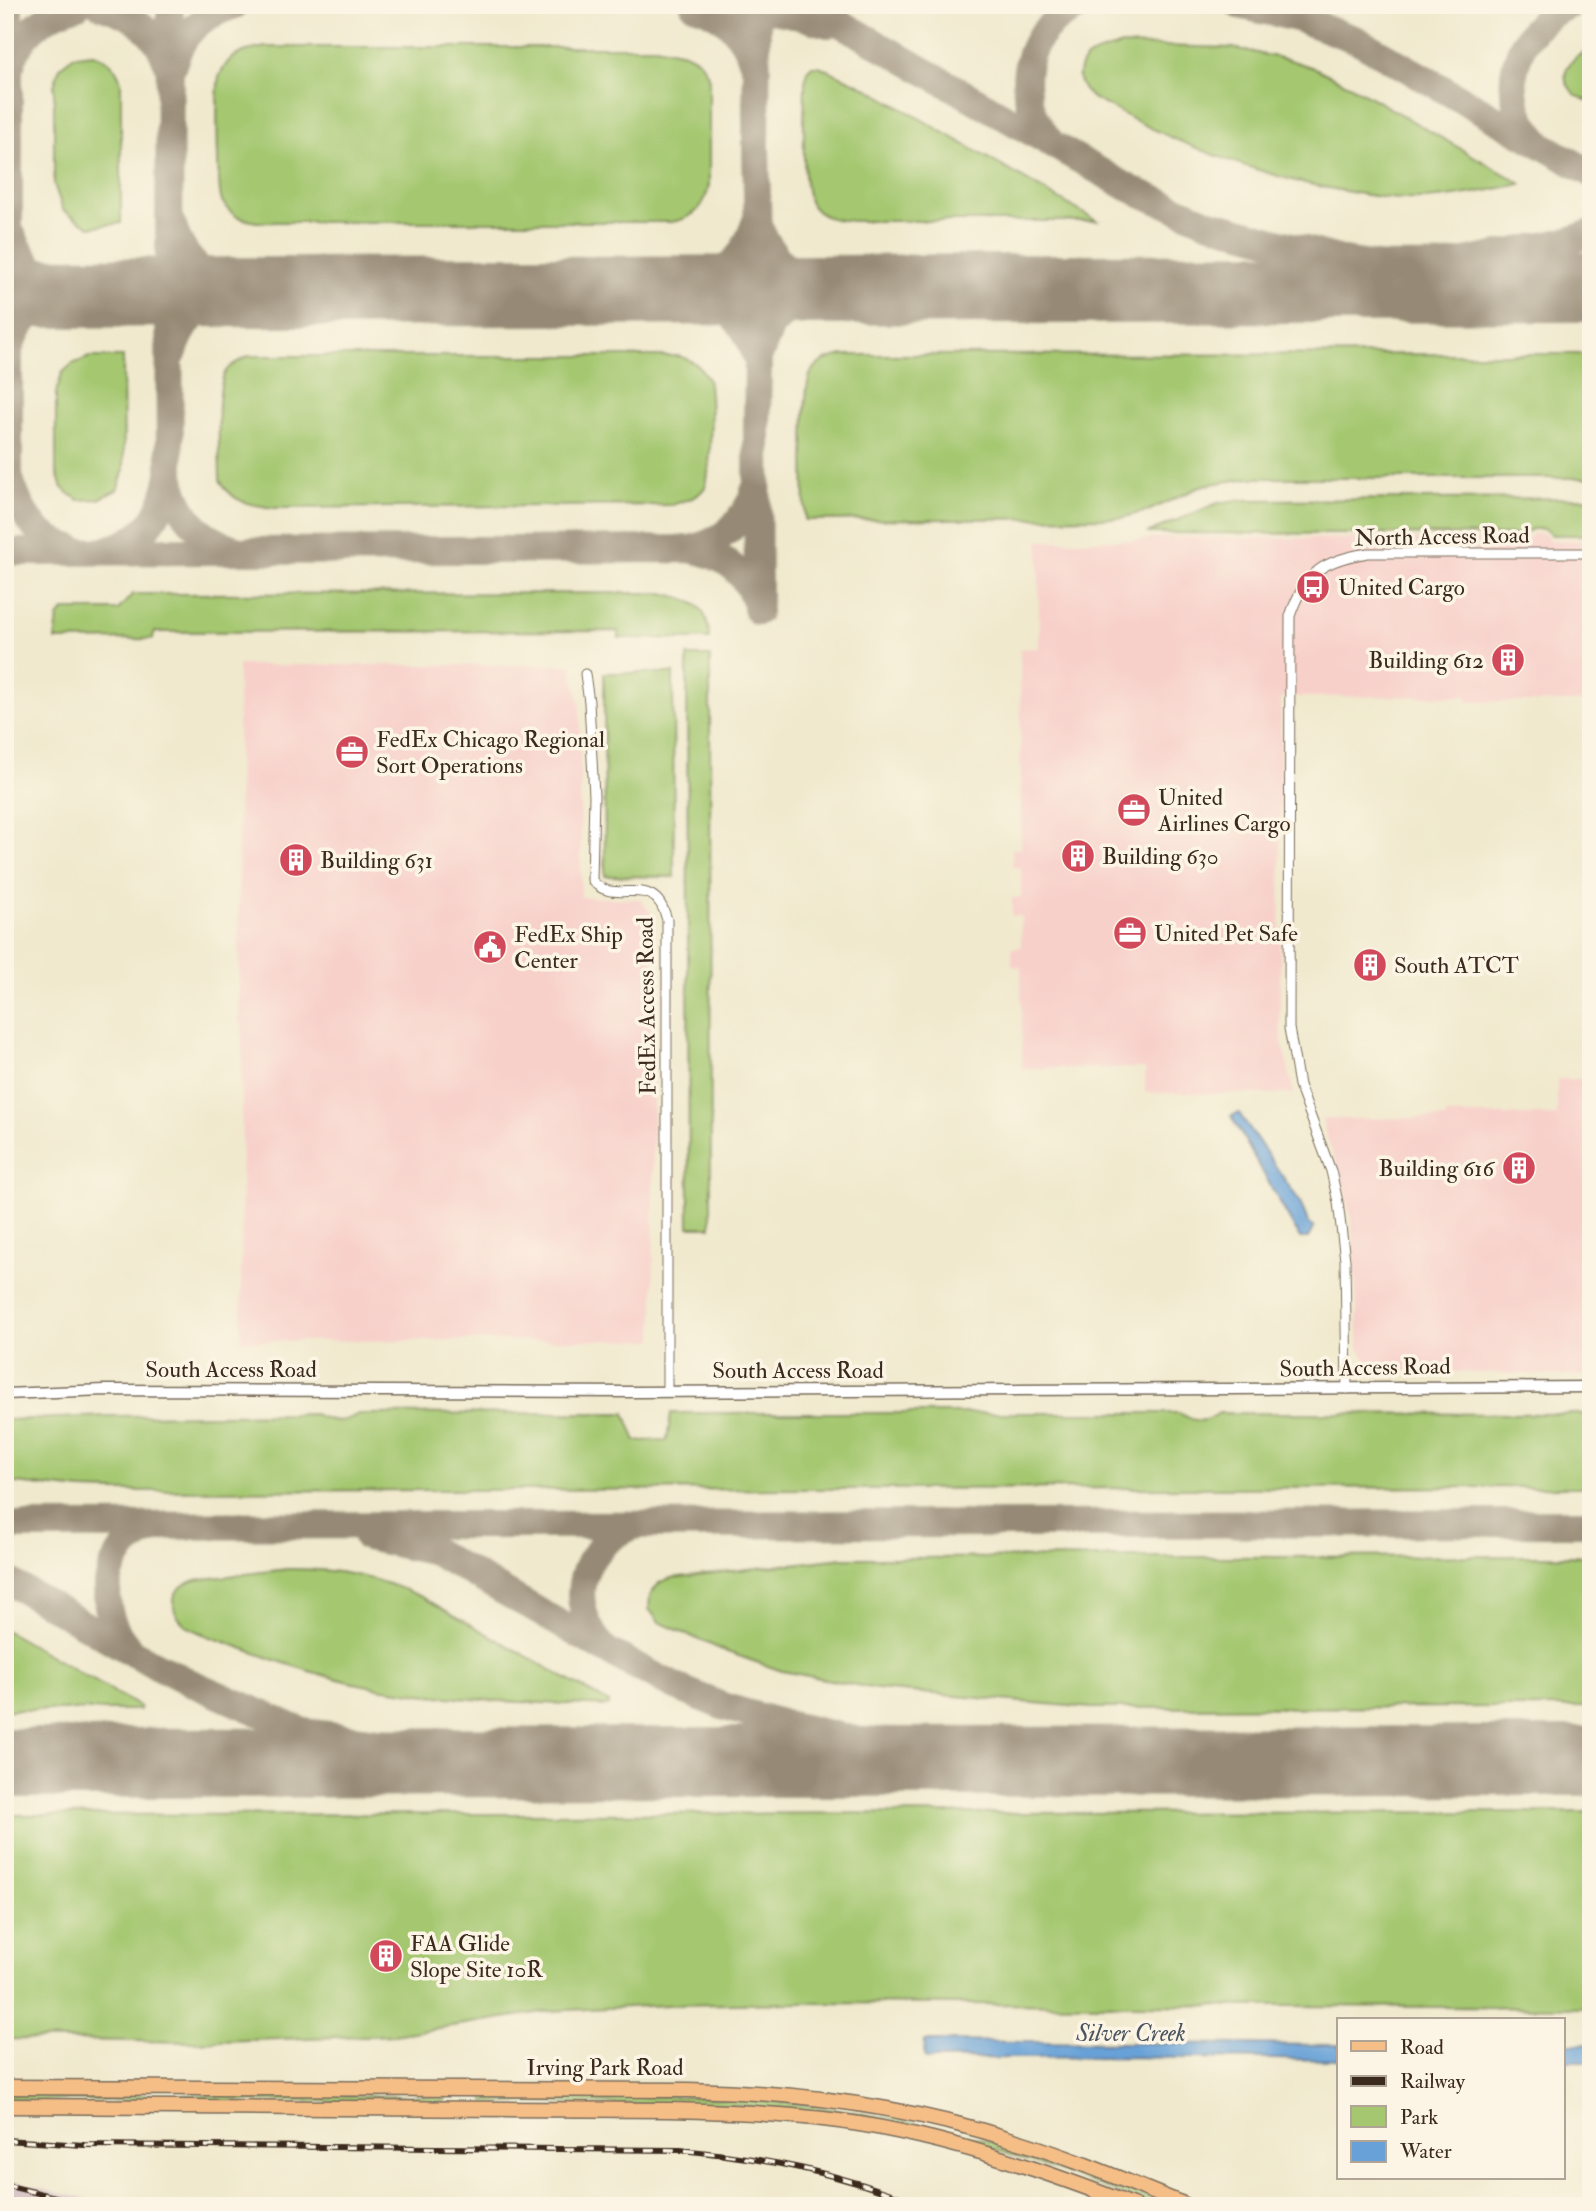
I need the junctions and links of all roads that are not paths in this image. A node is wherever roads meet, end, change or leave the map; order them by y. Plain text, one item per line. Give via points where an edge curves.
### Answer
1 (1591, 553) edge
2 (585, 674) dead end
3 (1591, 1387) edge
4 (1347, 1389) junction
5 (667, 1391) junction
6 (5, 1394) edge
7 (5, 2087) edge
8 (5, 2106) edge
9 (1135, 2206) edge
10 (1188, 2206) edge

1 - 4 street, North Access Road via 1341,558 1304,585 1290,617 1289,1028 1299,1085 1338,1202 1345,1261
2 - 5 street, FedEx Access Road via 594,796 592,880 604,890 654,896 667,920
3 - 4 street, South Access Road
4 - 5 street, South Access Road
5 - 6 street, South Access Road
7 - 10 main road, Irving Park Road via 688,2090 789,2095 900,2112 1012,2139
8 - 9 main road, Irving Park Road via 669,2110 825,2119 937,2140 1067,2179

